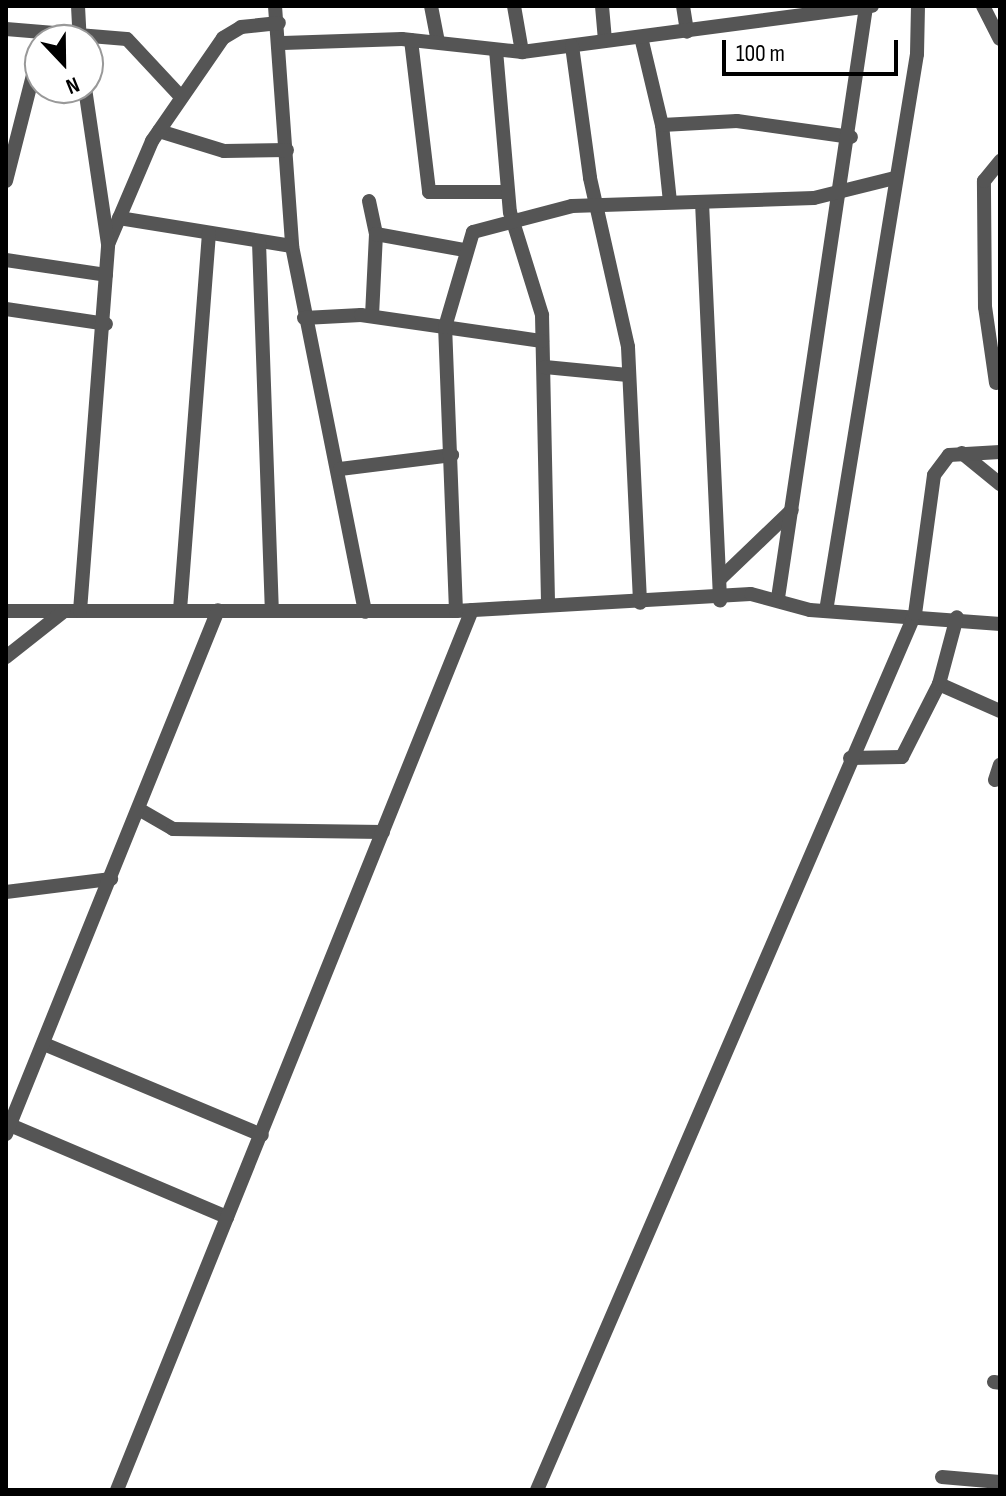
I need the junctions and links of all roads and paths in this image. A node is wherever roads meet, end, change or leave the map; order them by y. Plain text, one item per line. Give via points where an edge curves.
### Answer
1 (275, 6) edge
2 (431, 6) edge
3 (514, 6) edge
4 (602, 6) edge
5 (683, 6) edge
6 (918, 6) edge
7 (983, 6) edge
8 (845, 7) edge
9 (869, 7) edge
10 (279, 23) junction
11 (687, 32) junction
12 (641, 37) junction
13 (104, 38) edge
14 (605, 38) junction
15 (1000, 39) edge
16 (411, 40) junction
17 (438, 42) junction
18 (283, 43) junction
19 (572, 46) junction
20 (496, 50) junction
21 (522, 52) junction
22 (181, 97) junction
23 (24, 104) edge
24 (87, 104) edge
25 (6, 110) edge
26 (21, 114) junction
27 (662, 125) junction
28 (159, 131) junction
29 (851, 137) junction
30 (287, 150) junction
31 (1000, 161) edge
32 (895, 178) junction
33 (6, 181) edge
34 (507, 192) junction
35 (842, 195) junction
36 (369, 201) dead end
37 (670, 202) junction
38 (702, 202) junction
39 (595, 204) junction
40 (511, 217) junction
41 (119, 218) junction
42 (209, 233) junction
43 (376, 234) junction
44 (259, 242) junction
45 (108, 244) junction
46 (292, 246) junction
47 (464, 250) junction
48 (6, 260) edge
49 (106, 275) junction
50 (6, 309) edge
51 (372, 316) junction
52 (304, 318) junction
53 (106, 324) junction
54 (445, 327) junction
55 (542, 341) junction
56 (545, 367) junction
57 (628, 375) junction
58 (996, 383) dead end
59 (1000, 452) edge
60 (962, 453) junction
61 (452, 455) junction
62 (340, 469) junction
63 (1000, 484) edge
64 (792, 510) junction
65 (721, 578) junction
66 (778, 598) junction
67 (720, 601) junction
68 (640, 603) junction
69 (548, 604) junction
70 (272, 608) junction
71 (180, 610) junction
72 (218, 610) junction
73 (472, 610) junction
74 (6, 611) edge
75 (80, 611) junction
76 (456, 611) junction
77 (826, 611) junction
78 (63, 612) junction
79 (365, 612) junction
80 (915, 614) junction
81 (957, 617) junction
82 (1000, 624) edge
83 (6, 657) edge
84 (939, 684) junction
85 (1000, 711) edge
86 (850, 758) junction
87 (1000, 765) edge
88 (995, 780) dead end
89 (142, 811) junction
90 (383, 832) junction
91 (111, 879) junction
92 (6, 892) edge
93 (44, 1044) junction
94 (8, 1130) edge
95 (262, 1135) junction
96 (227, 1217) junction
97 (942, 1477) dead end
98 (1000, 1482) edge
99 (117, 1490) edge
100 (537, 1490) edge

1 - 10 street
2 - 17 street
3 - 21 street
4 - 14 street
5 - 11 street
6 - 32 street
7 - 15 street
8 - 9 street
8 - 11 street
9 - 29 street
10 - 18 street
10 - 22 street via 227,33
11 - 12 street
12 - 14 street
12 - 27 street
13 - 22 street via 127,39
14 - 19 street
16 - 17 street
16 - 18 street
16 - 34 street via 429,192
17 - 20 street
18 - 30 street
19 - 21 street
19 - 39 street
20 - 21 street
20 - 34 street
22 - 28 street
23 - 26 street
24 - 45 street
25 - 26 street
26 - 33 street
27 - 29 street via 737,121
27 - 37 street
28 - 30 street via 224,151
28 - 41 street
29 - 35 street
30 - 46 street
31 - 58 street via 984,181 986,315
32 - 35 street
32 - 77 street
34 - 40 street
35 - 38 street
35 - 64 street
36 - 43 street
37 - 38 street
37 - 39 street
38 - 65 street
39 - 40 street
39 - 57 street via 624,326
40 - 47 street via 479,227
40 - 55 street via 539,295
41 - 42 street
41 - 45 street
42 - 44 street
42 - 71 street
43 - 47 street
43 - 51 street
44 - 46 street
44 - 70 street
45 - 49 street
46 - 52 street
47 - 54 street
48 - 49 street
49 - 53 street
50 - 53 street
51 - 52 street
51 - 54 street
52 - 62 street
53 - 75 street
54 - 55 street
54 - 61 street
55 - 56 street
56 - 57 street
56 - 69 street
57 - 68 street
59 - 60 street
60 - 63 street
60 - 80 street via 941,461 934,475
61 - 62 street
61 - 76 street
62 - 79 street
64 - 65 street
64 - 66 street
65 - 67 street
66 - 67 street
66 - 77 street
67 - 68 street
68 - 69 street
69 - 73 street
70 - 72 street
70 - 79 street
71 - 72 street
71 - 75 street
72 - 89 street
73 - 76 street
73 - 90 street
74 - 78 street
75 - 78 street
76 - 79 street
77 - 80 street
78 - 83 street
80 - 81 street
80 - 86 street
81 - 82 street
81 - 84 street
84 - 85 street
84 - 86 street via 900,759
86 - 100 street
87 - 88 street
89 - 90 street via 173,829
89 - 91 street
90 - 95 street
91 - 92 street
91 - 93 street
93 - 94 street
93 - 95 street
94 - 96 street
95 - 96 street
96 - 99 street
97 - 98 street

